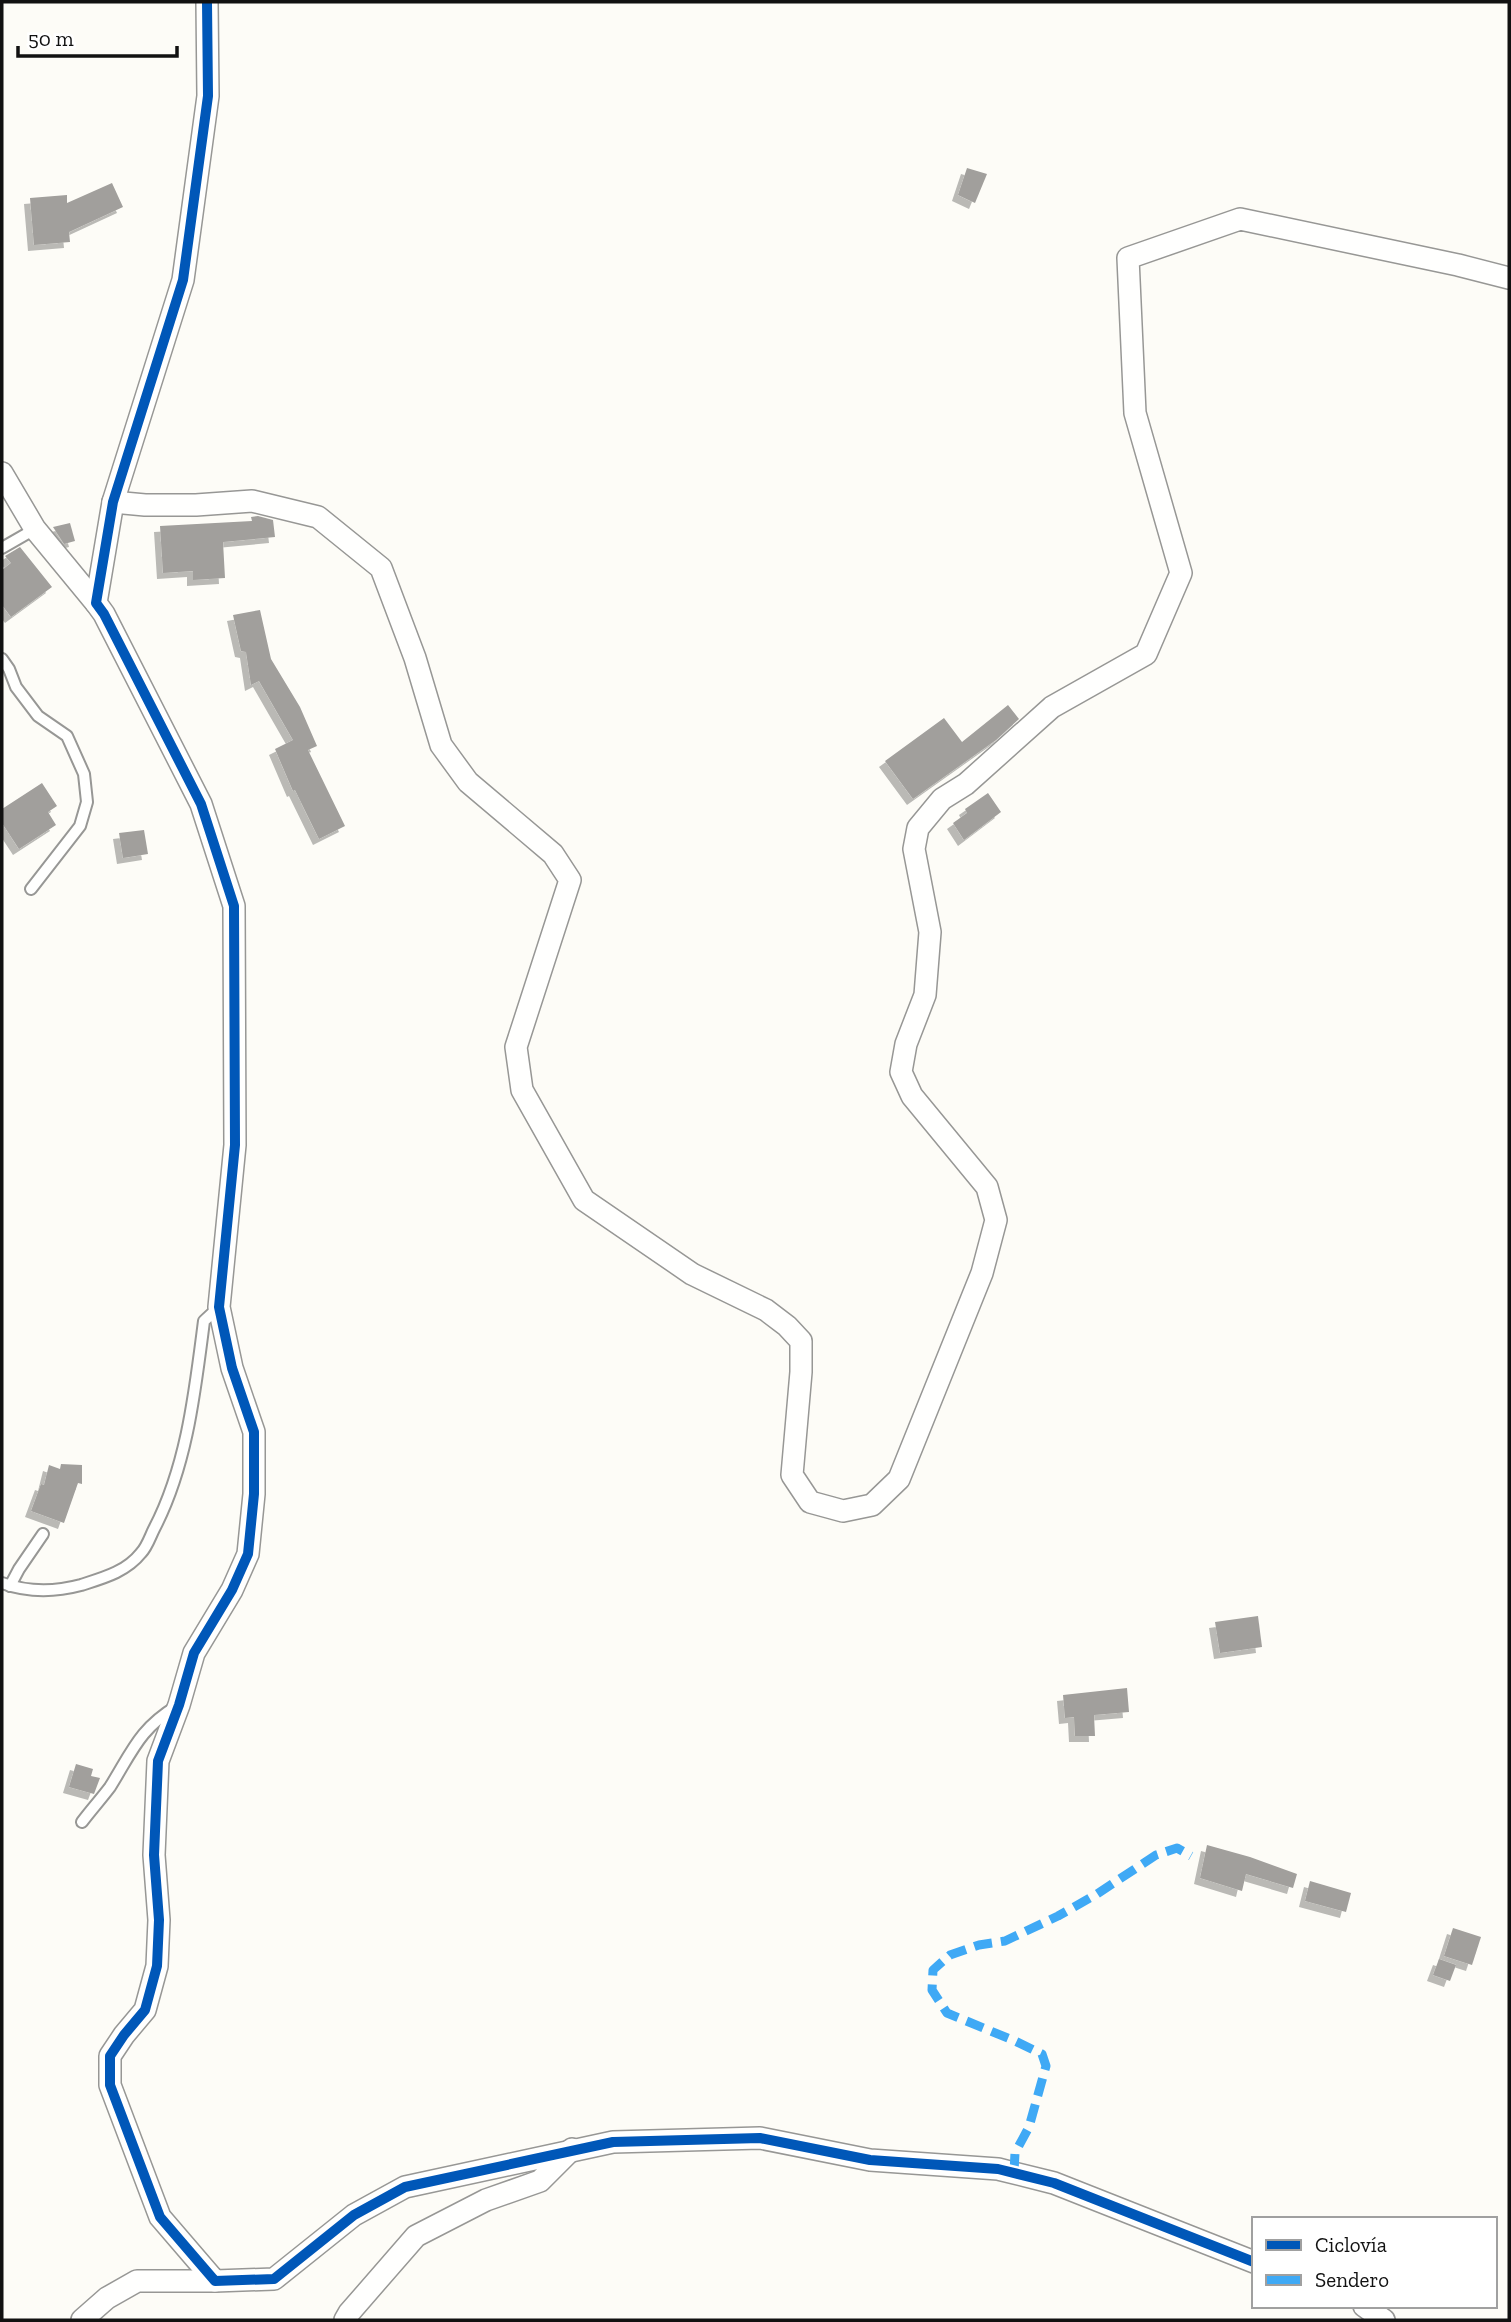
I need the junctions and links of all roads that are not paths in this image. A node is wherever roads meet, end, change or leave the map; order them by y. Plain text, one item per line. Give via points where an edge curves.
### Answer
1 (207, 2) edge
2 (1509, 278) edge
3 (2, 473) edge
4 (113, 502) junction
5 (35, 529) junction
6 (2, 548) edge
7 (96, 603) junction
8 (2, 659) edge
9 (31, 890) dead end
10 (219, 1307) junction
11 (43, 1534) dead end
12 (6, 1585) edge
13 (179, 1705) junction
14 (82, 1822) dead end
15 (572, 2150) junction
16 (1252, 2261) edge
17 (215, 2281) junction
18 (1367, 2308) edge
19 (82, 2320) edge
20 (345, 2320) edge
21 (1384, 2320) edge

1 - 4 street via 208,96 183,280
2 - 4 street via 1240,219 1128,258 1135,413 1181,573 1146,654 1052,707 942,799 918,828 914,849 930,932 925,995 906,1044 901,1072 912,1096 987,1187 996,1220 982,1273 899,1479 872,1505 843,1511 810,1502 792,1475 800,1341 766,1310 692,1274 584,1200 523,1090 516,1047 570,880 554,854 468,782 441,745 381,568 318,517 252,501 195,505
3 - 5 street
4 - 7 street
5 - 6 lane
5 - 7 street
7 - 10 street via 201,804 234,906 235,1145
8 - 9 lane via 38,716 67,736 84,774 88,802 80,825
10 - 12 lane via 204,1321 194,1401 175,1476 141,1553 112,1576 64,1590 19,1590
10 - 13 street via 232,1368 254,1432 248,1554 194,1653
11 - 12 lane
13 - 14 lane via 144,1732
13 - 17 street via 158,1761 154,1855 157,1966 145,2010 110,2056 110,2085 160,2217
15 - 16 street via 613,2141 760,2138 870,2160 1006,2171 1054,2183
15 - 17 street via 405,2187 354,2216 274,2278
15 - 20 street via 540,2181 485,2200 416,2236
17 - 19 street via 137,2281
18 - 21 street

